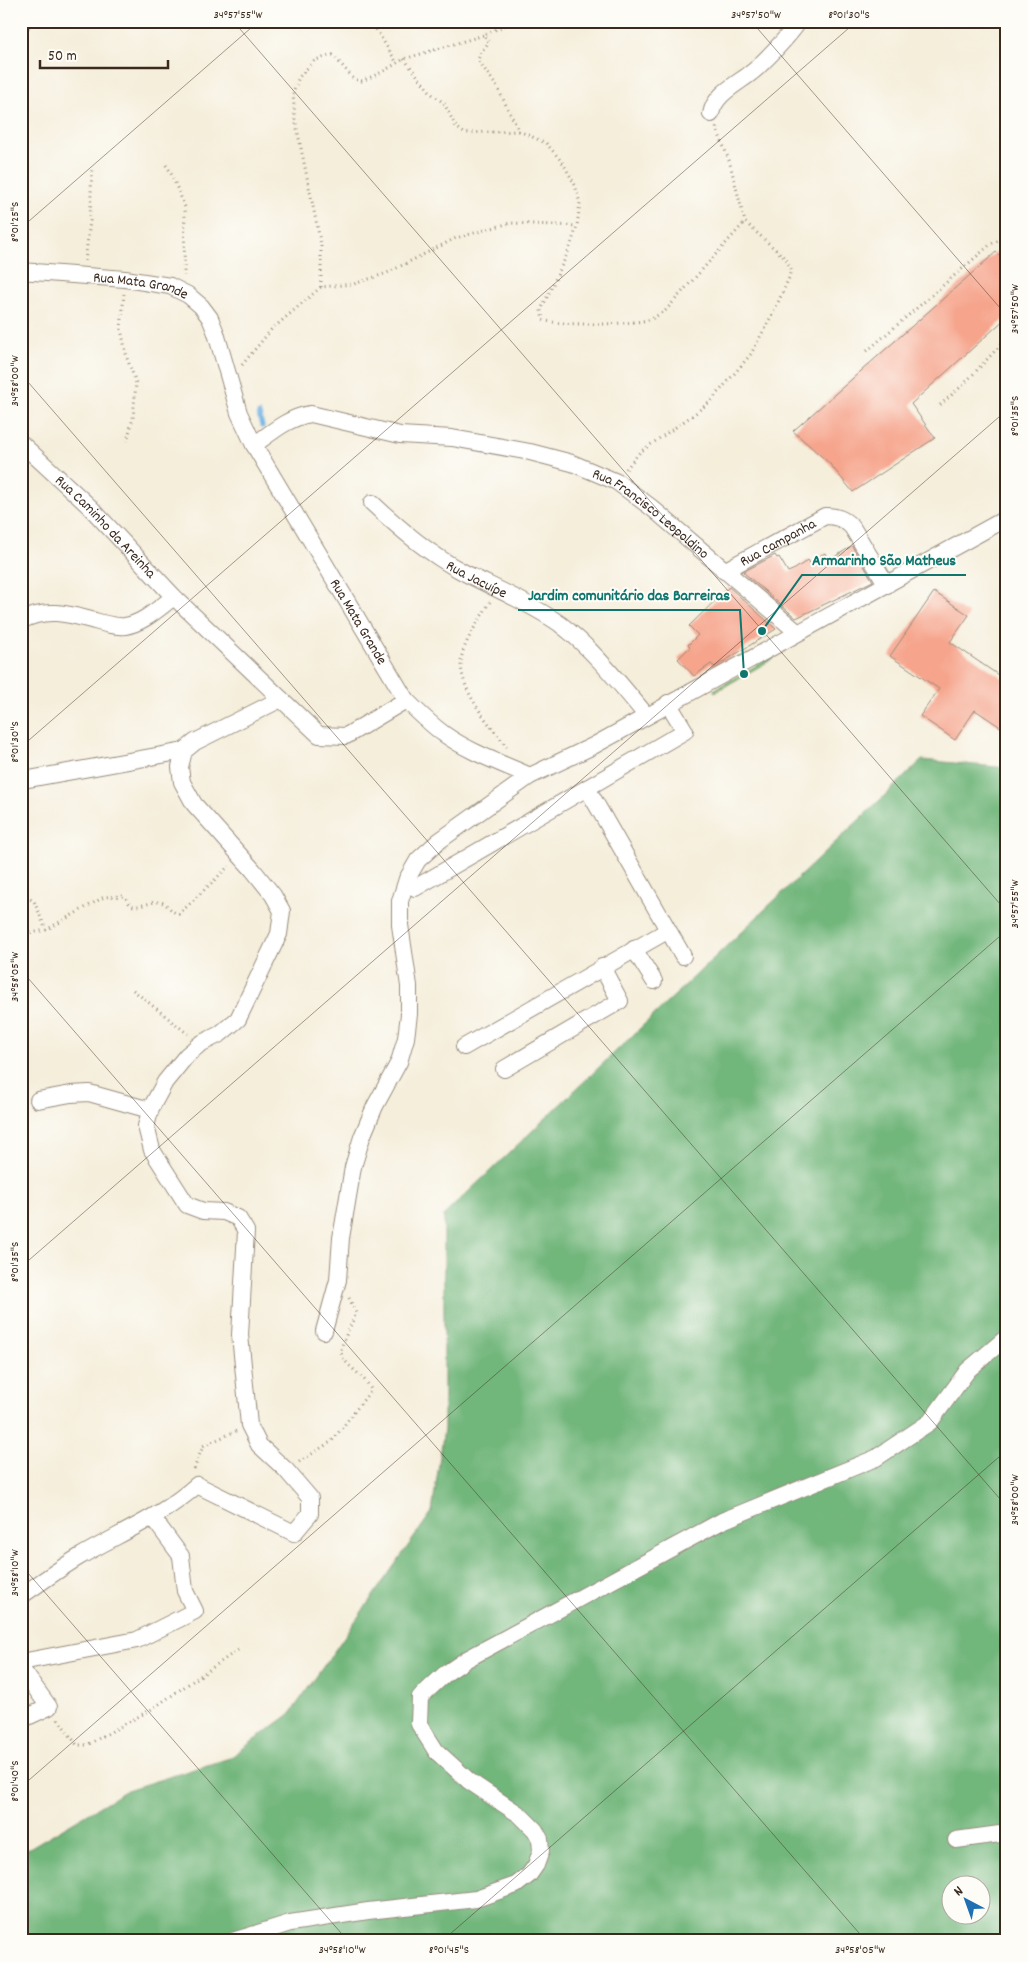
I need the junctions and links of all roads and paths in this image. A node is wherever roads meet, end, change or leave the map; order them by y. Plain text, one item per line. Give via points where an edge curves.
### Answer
1 (22, 21) edge
2 (372, 21) edge
3 (514, 21) edge
4 (799, 21) edge
5 (21, 25) edge
6 (484, 35) junction
7 (404, 59) junction
8 (397, 64) junction
9 (711, 114) joint
10 (519, 131) junction
11 (166, 165) dead end
12 (92, 168) dead end
13 (745, 222) junction
14 (577, 226) junction
15 (1007, 244) edge
16 (21, 271) edge
17 (83, 276) junction
18 (124, 279) junction
19 (321, 288) junction
20 (178, 290) junction
21 (1007, 338) edge
22 (867, 351) dead end
23 (230, 380) junction
24 (940, 405) dead end
25 (127, 441) dead end
26 (21, 443) edge
27 (254, 445) junction
28 (617, 482) junction
29 (372, 503) dead end
30 (1007, 518) edge
31 (724, 571) junction
32 (888, 585) junction
33 (498, 588) junction
34 (174, 597) junction
35 (22, 620) edge
36 (796, 632) junction
37 (282, 699) junction
38 (406, 700) junction
39 (668, 703) junction
40 (646, 715) junction
41 (508, 748) dead end
42 (184, 751) junction
43 (530, 776) junction
44 (21, 778) edge
45 (587, 788) junction
46 (240, 854) junction
47 (415, 888) dead end
48 (21, 898) edge
49 (46, 930) junction
50 (668, 931) junction
51 (21, 936) edge
52 (634, 949) junction
53 (683, 956) dead end
54 (602, 968) junction
55 (654, 981) dead end
56 (133, 990) dead end
57 (200, 1044) junction
58 (464, 1046) dead end
59 (504, 1069) dead end
60 (38, 1100) dead end
61 (150, 1110) junction
62 (338, 1280) junction
63 (324, 1332) dead end
64 (1007, 1337) edge
65 (248, 1425) junction
66 (286, 1470) junction
67 (197, 1484) junction
68 (153, 1518) junction
69 (21, 1596) edge
70 (238, 1650) dead end
71 (21, 1662) edge
72 (21, 1668) edge
73 (49, 1706) junction
74 (21, 1720) edge
75 (1007, 1833) edge
76 (956, 1840) dead end
77 (233, 1941) edge

1 - 5 street
2 - 8 path
3 - 6 path
4 - 9 street via 787,39 755,70 718,98
6 - 7 path
6 - 10 path via 489,42 478,60
7 - 8 path
7 - 10 path via 444,104 456,127 464,134
8 - 19 path via 362,81 354,79 333,56 315,60 299,76 294,93 294,119 322,245
9 - 13 path via 729,160
10 - 14 path via 546,142 563,163 575,185 580,204
11 - 20 path via 185,207 184,277
12 - 17 path
13 - 14 path via 665,311 650,319 599,324 542,320 541,310
13 - 28 path via 786,259 791,269 776,309 751,354 711,400 640,452
14 - 19 path via 510,224 456,238 387,273 354,284
15 - 22 path via 999,240 991,244
16 - 17 street, Rua Mata Grande
17 - 18 street, Rua Mata Grande
18 - 20 street, Rua Mata Grande
18 - 25 path via 121,329 136,383 134,418
19 - 23 path via 271,330
20 - 23 street, Rua Mata Grande via 201,306 210,318
21 - 24 path
23 - 27 street, Rua Mata Grande via 239,413
26 - 34 street, Rua Caminho da Areinha via 90,507
27 - 28 street, Rua Francisco Leopoldino via 288,421 311,414 400,436 452,438 530,452 572,463
27 - 38 street, Rua Mata Grande
28 - 31 street, Rua Francisco Leopoldino
29 - 33 street, Rua Jacuípe via 405,534 435,555 462,572
30 - 32 street
31 - 32 street, Rua Campanha via 826,516 836,516 852,526
31 - 36 street, Rua Francisco Leopoldino
32 - 36 street
33 - 40 street, Rua Jacuípe via 560,625 591,652
33 - 41 path via 467,642 461,663 465,682 480,713
34 - 35 street via 148,616 126,626 61,613 38,614
34 - 37 street, Rua Caminho da Areinha
36 - 39 street
37 - 38 street, Rua Caminho da Areinha via 319,735 346,736
37 - 42 street via 195,742
38 - 43 street, Rua Mata Grande via 444,734
39 - 40 street
39 - 45 street via 684,731
40 - 43 street via 593,746
42 - 44 street
42 - 46 street via 180,767 182,782 194,804
43 - 62 street via 439,841 418,860 407,879 400,901 400,925 409,986 406,1038 399,1062 374,1106 353,1167 341,1238
45 - 47 street
45 - 50 street
46 - 49 path via 179,914 158,901 134,906 123,896 104,897
46 - 57 street via 282,911 279,934 238,1019 220,1034
48 - 49 path via 34,901
49 - 51 path
50 - 52 street
50 - 53 street
52 - 54 street
52 - 55 street
54 - 58 street
54 - 59 street via 620,1001
56 - 57 path
57 - 61 street via 187,1054 165,1082
60 - 61 street via 89,1093
61 - 65 street via 146,1126 152,1150 187,1205 238,1218 246,1231 240,1335
62 - 63 street
62 - 66 path via 356,1313 341,1350 343,1358 369,1384 370,1390 332,1441
64 - 77 street via 968,1370 930,1422 876,1458 722,1521 467,1659 420,1697 419,1724 436,1751 468,1781 520,1815 535,1830 541,1852 529,1875 516,1885 476,1899 290,1923
65 - 66 street via 260,1445
65 - 67 path via 203,1446 194,1469
66 - 67 street via 310,1498 310,1514 294,1533
67 - 68 street via 178,1502
68 - 69 street via 79,1557
68 - 71 street via 181,1556 185,1591 195,1611 137,1640
70 - 73 path via 152,1709 86,1745 73,1740
72 - 73 street
73 - 74 street
75 - 76 street

